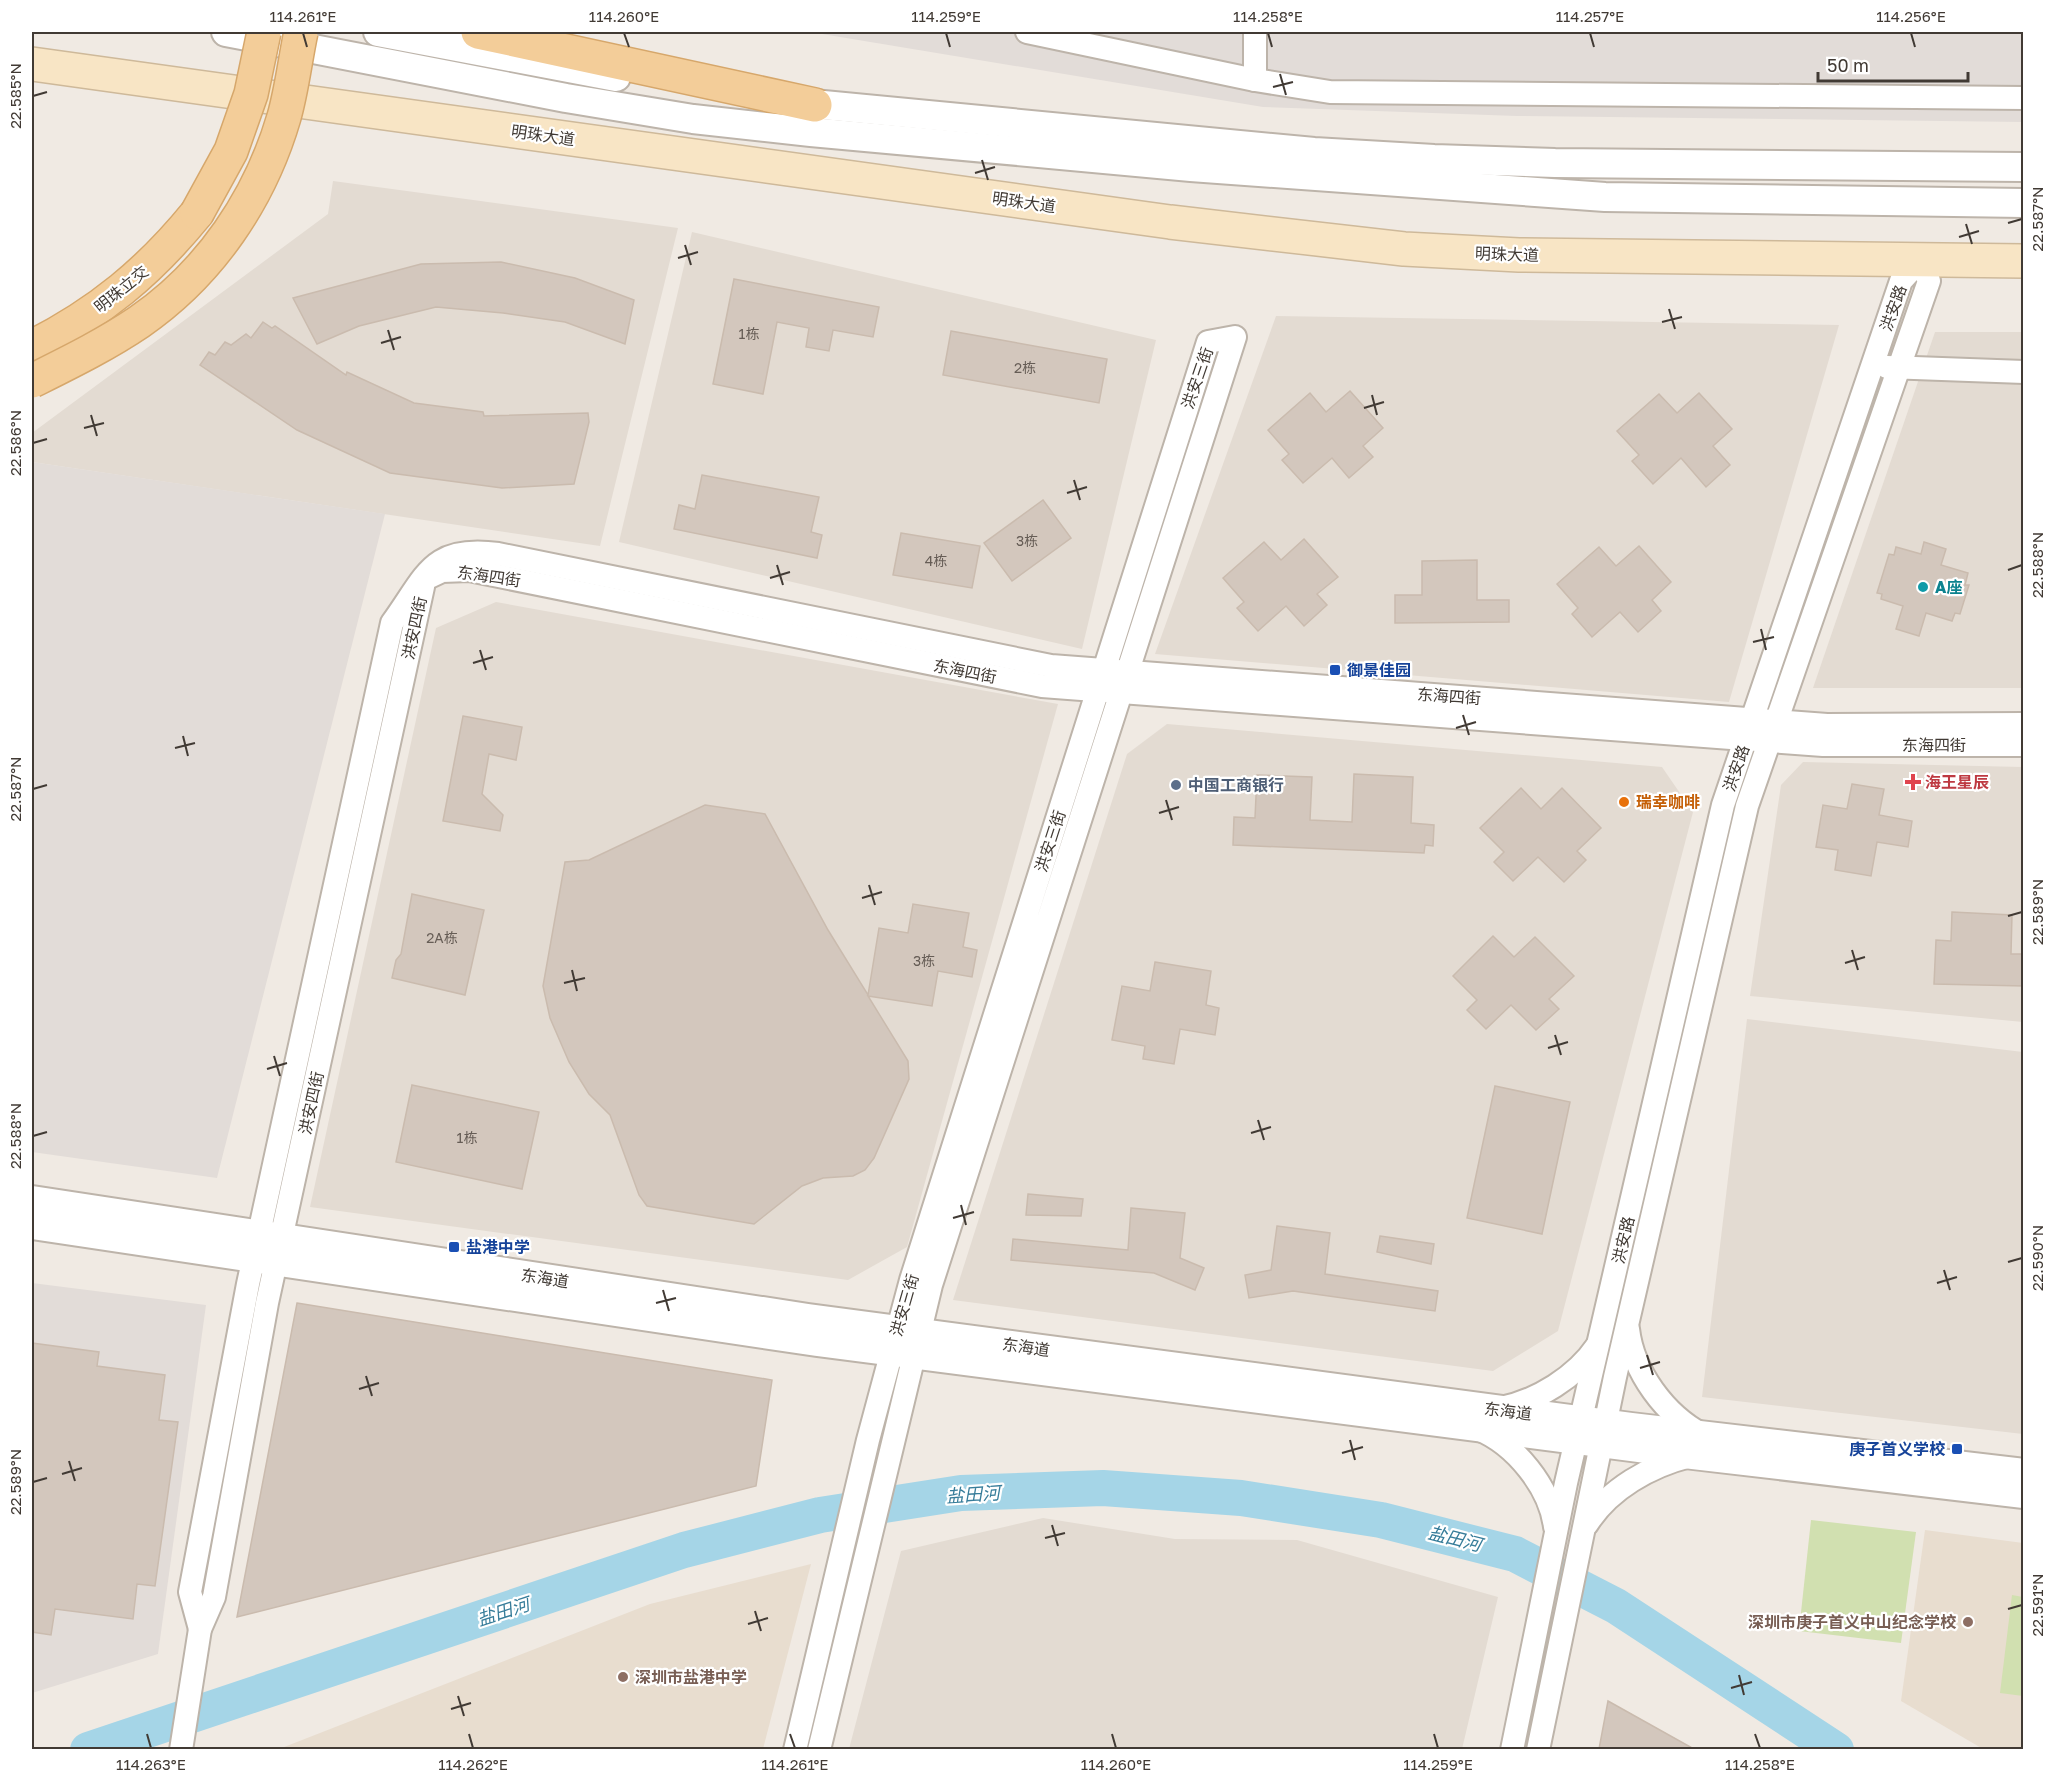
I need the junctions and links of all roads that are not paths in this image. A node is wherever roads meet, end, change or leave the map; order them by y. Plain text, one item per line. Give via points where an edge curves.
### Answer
1 (226, 32) edge
2 (264, 32) edge
3 (301, 32) edge
4 (378, 32) edge
5 (478, 32) edge
6 (1027, 32) edge
7 (1255, 32) edge
8 (32, 64) edge
9 (1255, 80) junction
10 (32, 86) edge
11 (2024, 98) edge
12 (815, 105) junction
13 (2024, 167) edge
14 (2024, 203) edge
15 (2024, 261) edge
16 (1917, 274) junction
17 (2024, 283) edge
18 (32, 347) edge
19 (1872, 366) junction
20 (1899, 368) junction
21 (2024, 372) edge
22 (32, 381) edge
23 (424, 579) joint
24 (1101, 680) junction
25 (1124, 682) junction
26 (2024, 724) edge
27 (1749, 730) junction
28 (1774, 731) junction
29 (2024, 745) edge
30 (32, 1200) edge
31 (32, 1225) edge
32 (267, 1248) junction
33 (1628, 1321) junction
34 (906, 1342) junction
35 (1599, 1342) junction
36 (1481, 1418) junction
37 (1591, 1432) junction
38 (1698, 1445) junction
39 (2024, 1473) edge
40 (2024, 1494) edge
41 (1554, 1543) junction
42 (1580, 1549) junction
43 (181, 1749) edge
44 (795, 1749) edge
45 (819, 1749) edge
46 (1512, 1749) edge
47 (1538, 1749) edge

1 - 14 street via 566,98 693,119 823,133 1191,167 1581,195
2 - 18 main road, 明珠立交, bridge via 251,93 231,152 197,213 168,249 130,285 85,318
3 - 22 main road, bridge via 272,153 255,191 215,251 178,291 141,321
4 - 12 street via 575,70
5 - 12 main road
6 - 9 street
7 - 9 street
8 - 16 main road, 明珠大道 via 1298,238 1404,249
9 - 11 street via 1330,92
10 - 16 main road, 明珠大道 via 1287,259 1515,276
12 - 13 street via 1314,152 1434,159
15 - 16 main road, 明珠大道
16 - 17 main road, 明珠大道
16 - 19 street, 洪安路
16 - 20 street, 洪安路
19 - 20 street
19 - 27 street, 洪安路
20 - 21 street
20 - 28 street, 洪安路
23 - 24 street, 东海四街 via 431,566 442,558 459,552 478,552 1051,666
23 - 32 street, 洪安四街
24 - 25 street, 东海四街
24 - 25 street, 洪安三街 via 1208,342 1235,337
24 - 34 street, 洪安三街
25 - 27 street, 东海四街
25 - 34 street, 洪安三街 via 931,1285
26 - 28 street, 东海四街 via 1827,725
27 - 28 street, 东海四街
27 - 35 street, 洪安路 via 1724,805
28 - 29 street, 东海四街 via 1823,745
28 - 33 street, 洪安路 via 1748,806
30 - 32 street, 东海道
31 - 32 street, 东海道
32 - 34 street, 东海道
32 - 43 street, 洪安四街 via 190,1592 200,1629
33 - 37 street, 洪安路
33 - 38 street via 1633,1351 1649,1384
34 - 36 street, 东海道
34 - 44 street, 洪安三街 via 863,1457
34 - 45 street, 洪安三街 via 889,1456
35 - 36 street via 1579,1365 1548,1390
35 - 37 street, 洪安路
36 - 37 street, 东海道
36 - 41 street via 1531,1473 1549,1505
37 - 38 street, 东海道
37 - 41 street, 洪安路
37 - 42 street, 洪安路
38 - 39 street, 东海道
38 - 40 street, 东海道
38 - 42 street via 1617,1491 1594,1514
41 - 46 street, 洪安路
42 - 47 street, 洪安路

